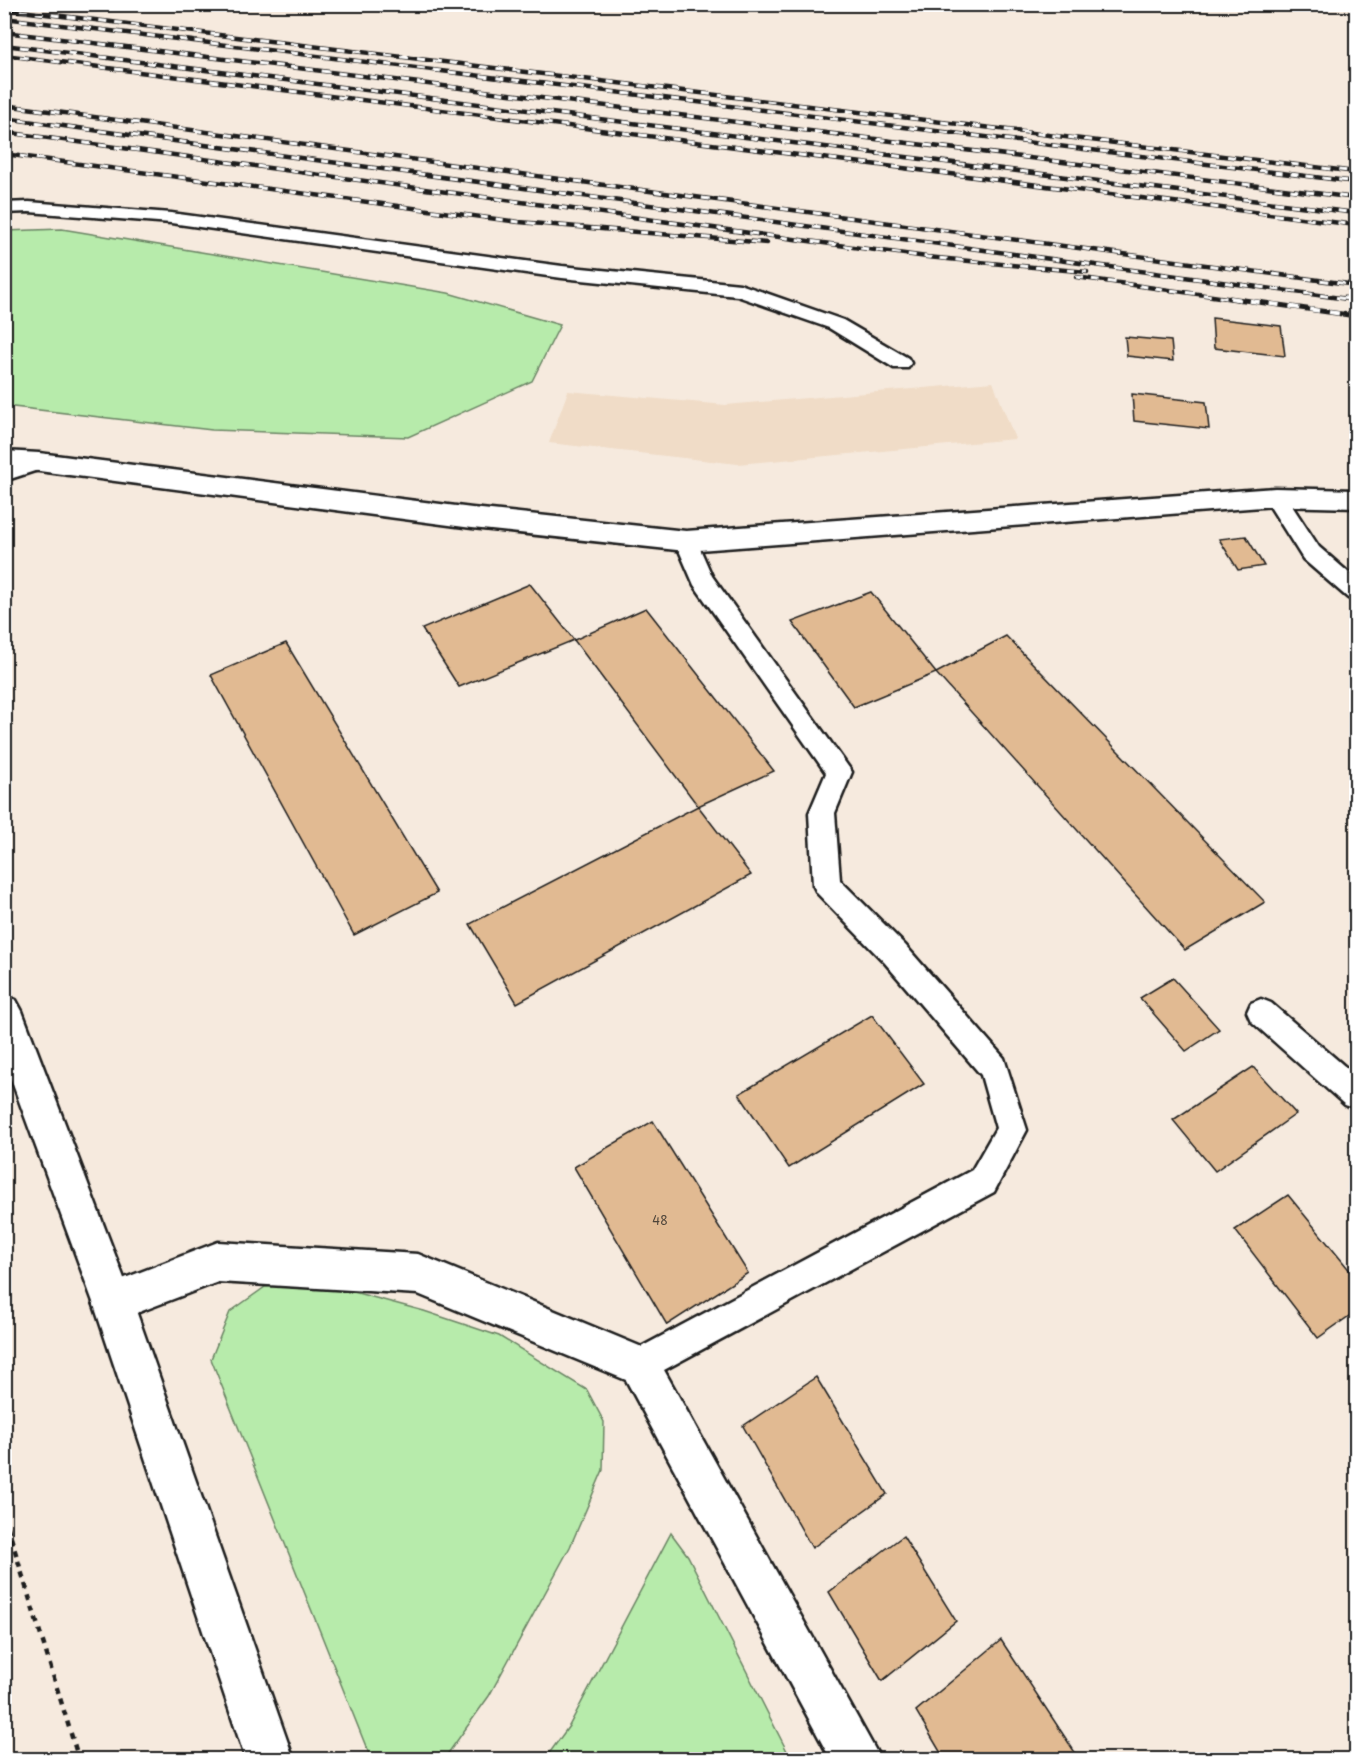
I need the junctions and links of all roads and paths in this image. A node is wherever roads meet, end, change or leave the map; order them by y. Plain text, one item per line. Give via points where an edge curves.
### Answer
1 (4, 208) edge
2 (901, 363) dead end
3 (4, 460) edge
4 (39, 462) junction
5 (4, 474) edge
6 (1275, 497) junction
7 (1356, 499) edge
8 (686, 541) junction
9 (1356, 592) edge
10 (4, 1011) edge
11 (1261, 1012) dead end
12 (1356, 1095) edge
13 (113, 1302) junction
14 (640, 1366) junction
15 (4, 1515) edge
16 (79, 1760) edge
17 (270, 1760) edge
18 (857, 1760) edge

1 - 2 lane via 171,218 562,272 740,290 836,324
3 - 4 street
4 - 5 lane
4 - 8 street via 472,518
6 - 7 street
6 - 8 street
6 - 9 lane via 1311,553
8 - 14 lane via 702,579 839,772 822,813 827,885 895,954 994,1068 1012,1130 983,1181
10 - 13 street
11 - 12 lane
13 - 14 street via 218,1262 418,1274
13 - 17 street
14 - 18 street
15 - 16 path

